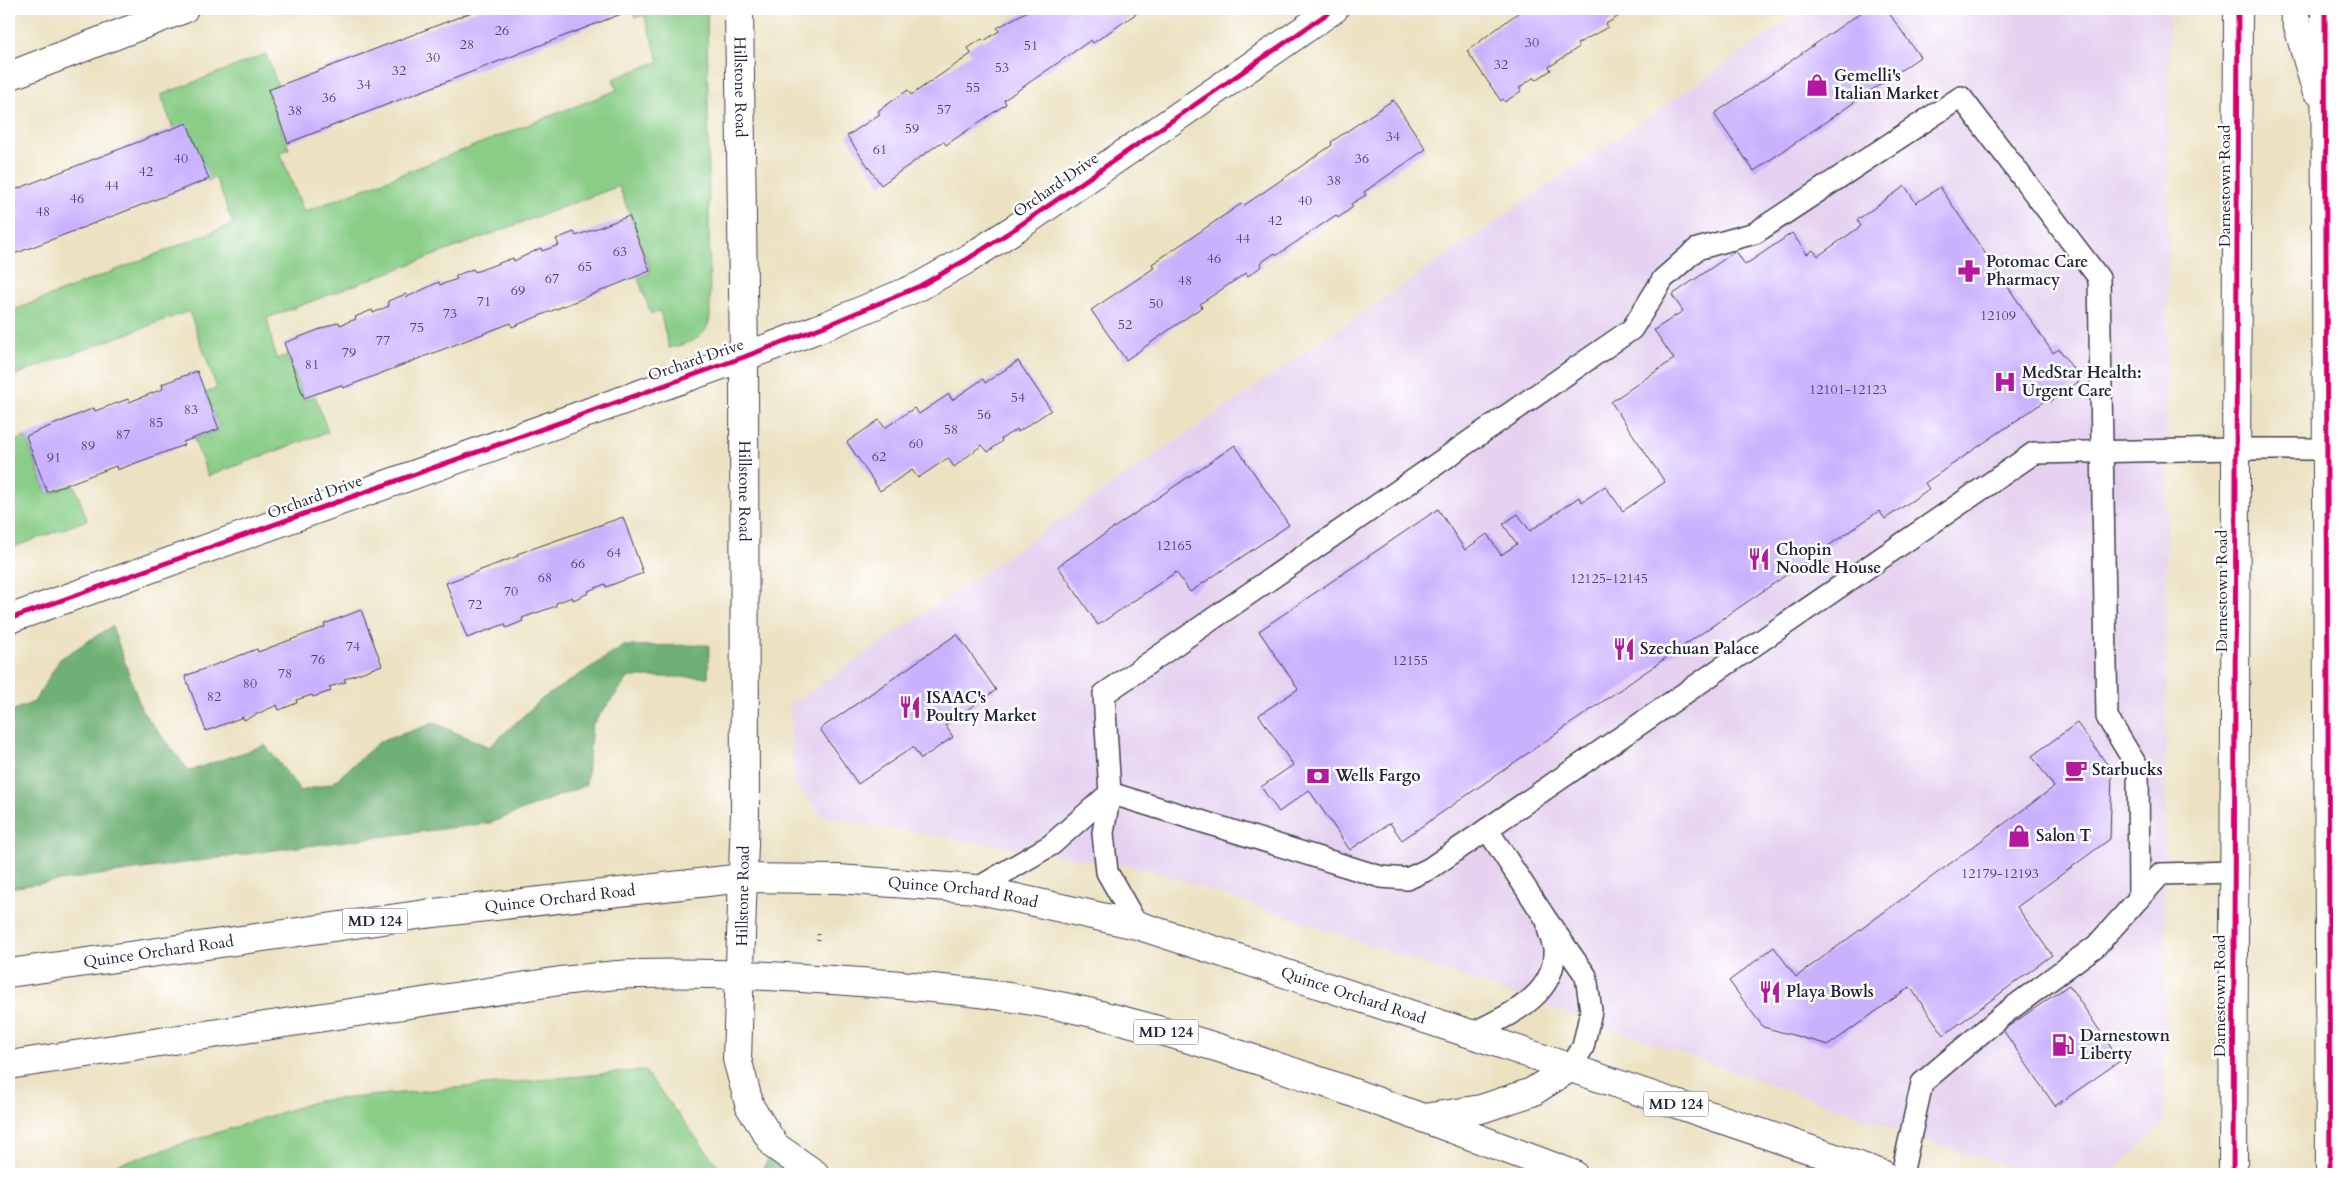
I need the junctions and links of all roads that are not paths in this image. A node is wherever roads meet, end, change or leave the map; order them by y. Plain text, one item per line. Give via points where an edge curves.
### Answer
1 (184, 9) edge
2 (739, 9) edge
3 (1334, 9) edge
4 (2238, 9) edge
5 (2292, 9) edge
6 (2325, 9) edge
7 (9, 76) edge
8 (2325, 120) junction
9 (2332, 147) edge
10 (744, 357) junction
11 (2236, 448) junction
12 (2333, 449) edge
13 (2103, 451) junction
14 (9, 619) edge
15 (2333, 675) edge
16 (1110, 793) junction
17 (1487, 829) junction
18 (2334, 831) edge
19 (2233, 872) junction
20 (743, 878) junction
21 (976, 889) junction
22 (2139, 898) junction
23 (1546, 919) junction
24 (1137, 925) junction
25 (2334, 953) edge
26 (9, 973) edge
27 (741, 973) junction
28 (1471, 1034) junction
29 (9, 1065) edge
30 (1571, 1068) junction
31 (2334, 1087) edge
32 (1423, 1118) junction
33 (815, 1174) edge
34 (1573, 1174) edge
35 (1882, 1174) edge
36 (1902, 1174) edge
37 (2233, 1174) edge
38 (2330, 1174) edge

1 - 7 main road
2 - 10 main road, Hillstone Road
3 - 10 main road, Orchard Drive via 966,260 873,307
4 - 11 main road, Darnestown Road
5 - 8 main road
6 - 8 main road
8 - 9 main road
9 - 12 main road
10 - 14 main road, Orchard Drive
10 - 20 main road, Hillstone Road
11 - 12 lane
11 - 13 lane
11 - 19 main road, Darnestown Road
12 - 15 main road
13 - 16 lane via 2099,278 1961,98 1755,233 1697,249 1663,279 1632,329 1104,694
13 - 17 lane via 2034,453
13 - 22 lane via 2107,717 2138,768
15 - 18 main road
16 - 17 lane via 1381,877 1407,878 1429,869
16 - 21 lane via 1051,846
16 - 24 lane via 1103,833 1107,872
17 - 23 lane
18 - 25 main road
19 - 22 lane via 2161,874
19 - 37 main road, Darnestown Road
20 - 21 main road, Quince Orchard Road / MD 124 via 838,878
20 - 26 main road, Quince Orchard Road / MD 124 via 425,914
20 - 27 main road, Hillstone Road
21 - 24 main road, Quince Orchard Road / MD 124
22 - 36 lane via 2096,946 2005,1013 1922,1083
23 - 28 lane via 1554,950 1548,982 1522,1008
23 - 30 lane via 1586,976 1590,1011 1583,1047
24 - 28 main road, Quince Orchard Road / MD 124
25 - 31 main road
27 - 29 main road, MD 124 via 638,974 560,981
27 - 32 main road, MD 124 via 936,988 1017,998 1115,1018 1207,1044
27 - 33 main road, Hillstone Road via 737,1059 750,1107 775,1146
28 - 30 main road, Quince Orchard Road / MD 124
30 - 32 main road via 1532,1092 1481,1109
30 - 35 main road, Quince Orchard Road / MD 124
31 - 38 main road
32 - 34 main road, MD 124

